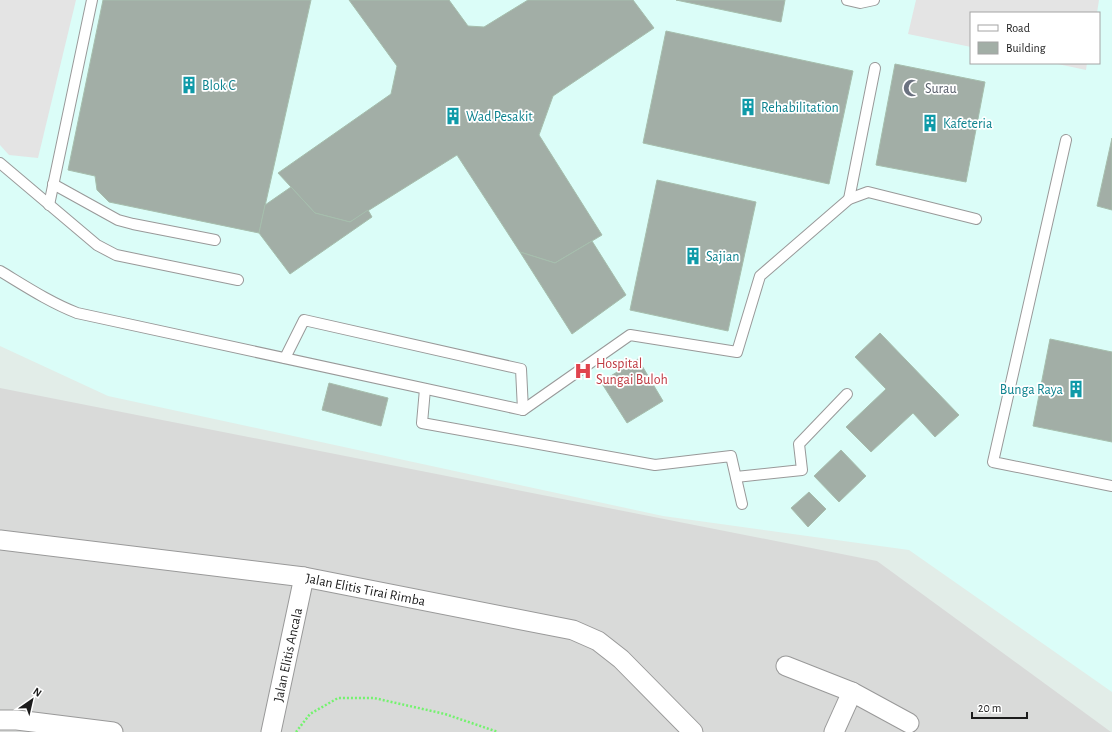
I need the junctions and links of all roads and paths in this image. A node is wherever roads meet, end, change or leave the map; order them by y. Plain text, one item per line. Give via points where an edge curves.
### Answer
1 (92, 0) edge
2 (847, 0) edge
3 (874, 0) edge
4 (875, 68) dead end
5 (1066, 140) dead end
6 (0, 164) edge
7 (53, 184) junction
8 (848, 199) junction
9 (49, 205) junction
10 (976, 219) dead end
11 (215, 240) dead end
12 (0, 271) edge
13 (238, 280) dead end
14 (285, 358) junction
15 (425, 389) junction
16 (847, 394) dead end
17 (523, 410) junction
18 (736, 477) junction
19 (1112, 486) edge
20 (742, 504) dead end
21 (0, 540) edge
22 (304, 577) junction
23 (786, 666) dead end
24 (852, 692) junction
25 (0, 720) edge
26 (909, 723) dead end
27 (113, 732) edge
28 (271, 732) edge
29 (296, 732) edge
30 (498, 732) edge
31 (693, 732) edge
32 (834, 732) edge

1 - 7 lane
2 - 3 lane via 860,3
4 - 8 lane
5 - 19 lane via 993,462
6 - 9 lane
7 - 9 lane
7 - 11 lane via 118,220
8 - 10 lane via 868,192
8 - 17 lane via 760,276 737,352 630,334
9 - 13 lane via 97,245 116,255
12 - 14 lane via 61,307 77,313
14 - 15 lane
14 - 17 lane via 304,320 521,368
15 - 17 lane
15 - 18 lane via 422,423 655,465 731,456
16 - 18 lane via 799,444 802,470
18 - 20 lane
21 - 22 street, Jalan Elitis Tirai Rimba
22 - 28 street, Jalan Elitis Ancala
22 - 31 street, Jalan Elitis Tirai Rimba via 573,630 598,641 621,659
23 - 24 street
24 - 26 street
24 - 32 street
25 - 27 street
29 - 30 path via 310,714 338,698 374,698 445,714

